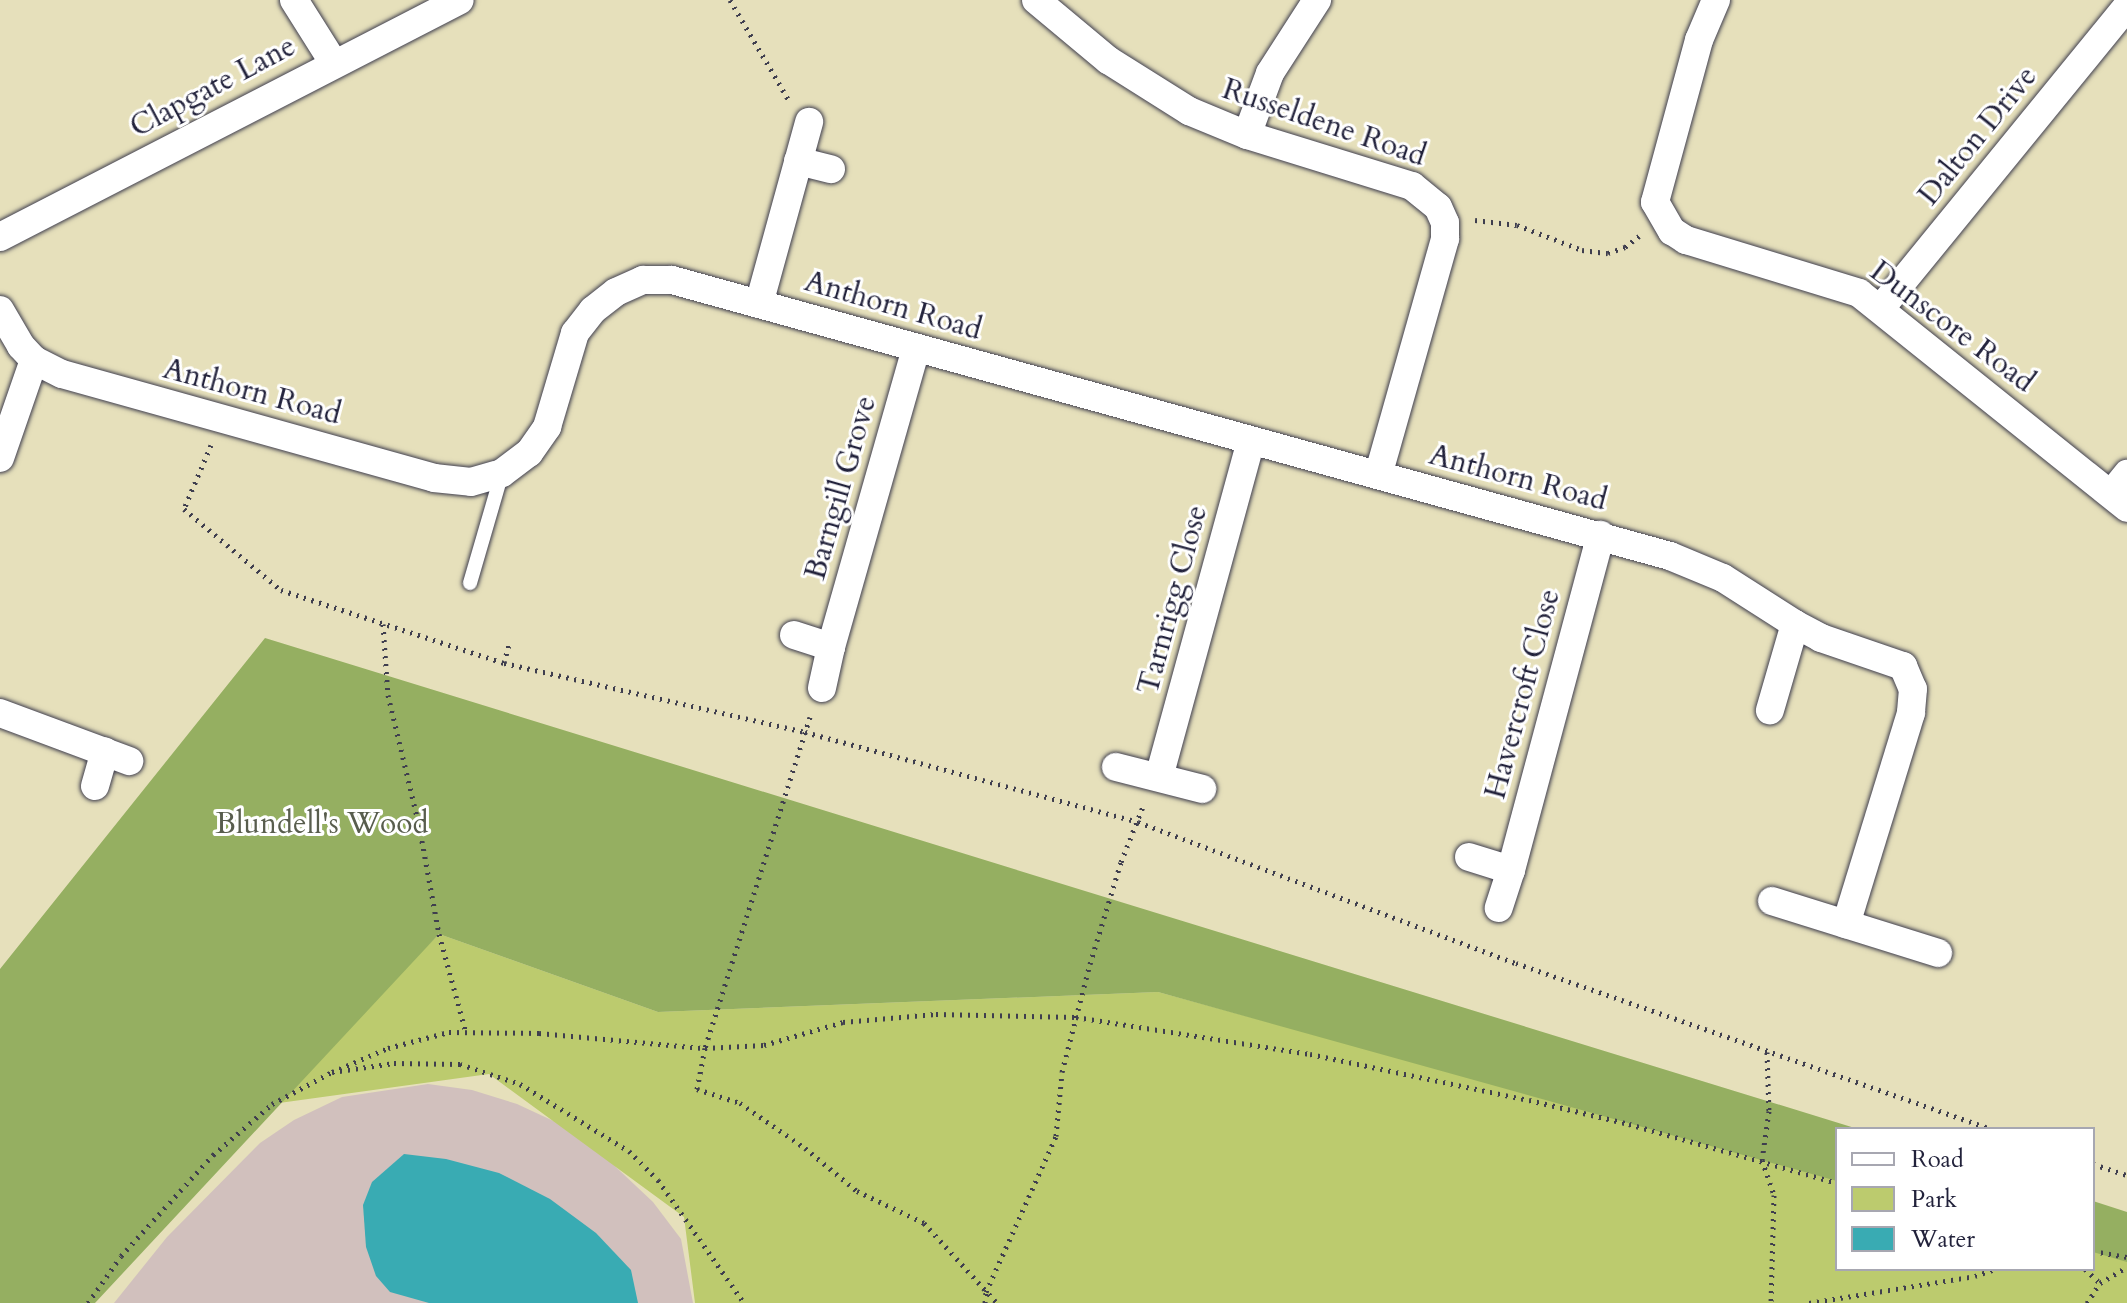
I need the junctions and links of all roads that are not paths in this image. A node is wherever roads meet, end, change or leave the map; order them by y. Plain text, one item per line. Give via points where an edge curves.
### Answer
1 (294, 0) edge
2 (460, 0) edge
3 (1036, 0) edge
4 (1317, 0) edge
5 (1716, 0) edge
6 (2127, 6) edge
7 (333, 62) junction
8 (808, 126) road end
9 (1247, 135) junction
10 (798, 161) junction
11 (831, 169) dead end
12 (0, 237) edge
13 (759, 304) junction
14 (1881, 308) junction
15 (0, 310) edge
16 (916, 348) junction
17 (34, 360) junction
18 (1251, 441) junction
19 (0, 458) edge
20 (502, 473) junction
21 (1378, 475) junction
22 (2122, 492) edge
23 (1601, 535) junction
24 (470, 583) dead end
25 (1795, 624) junction
26 (794, 635) dead end
27 (831, 647) junction
28 (822, 688) dead end
29 (1770, 710) dead end
30 (0, 713) edge
31 (1116, 767) dead end
32 (1159, 777) junction
33 (95, 786) dead end
34 (1202, 789) dead end
35 (1469, 857) dead end
36 (1511, 870) junction
37 (1772, 901) dead end
38 (1499, 908) dead end
39 (1846, 924) junction
40 (1938, 953) dead end

1 - 7 street
2 - 7 street, Clapgate Lane
3 - 9 street, Russeldene Road via 1143,85
4 - 9 street via 1270,73
5 - 14 street, Dunscore Road via 1699,40 1655,202 1661,217 1686,240 1829,281
6 - 14 street, Dalton Drive
7 - 12 street, Clapgate Lane
8 - 10 street
9 - 21 street, Russeldene Road via 1412,186 1438,207 1445,223 1445,239
10 - 11 street
10 - 13 street
13 - 16 street, Anthorn Road
13 - 20 street, Anthorn Road via 672,280 643,280 616,292 575,333 547,427 529,453
14 - 22 street, Dunscore Road
15 - 17 street, Anthorn Road
16 - 18 street, Anthorn Road
16 - 27 street, Barngill Grove
17 - 19 street
17 - 20 street, Anthorn Road via 62,374 434,478 471,482
18 - 21 street, Anthorn Road
18 - 32 street, Tarnrigg Close
20 - 24 lane
21 - 23 street, Anthorn Road
23 - 25 street, Anthorn Road via 1723,578
23 - 36 street, Havercroft Close
25 - 29 street
25 - 39 street, Anthorn Road via 1903,666 1913,689 1911,713
26 - 27 street
27 - 28 street, Barngill Grove
30 - 33 street via 117,756
31 - 32 street
32 - 34 street
35 - 36 street
36 - 38 street, Havercroft Close
37 - 39 street
39 - 40 street

